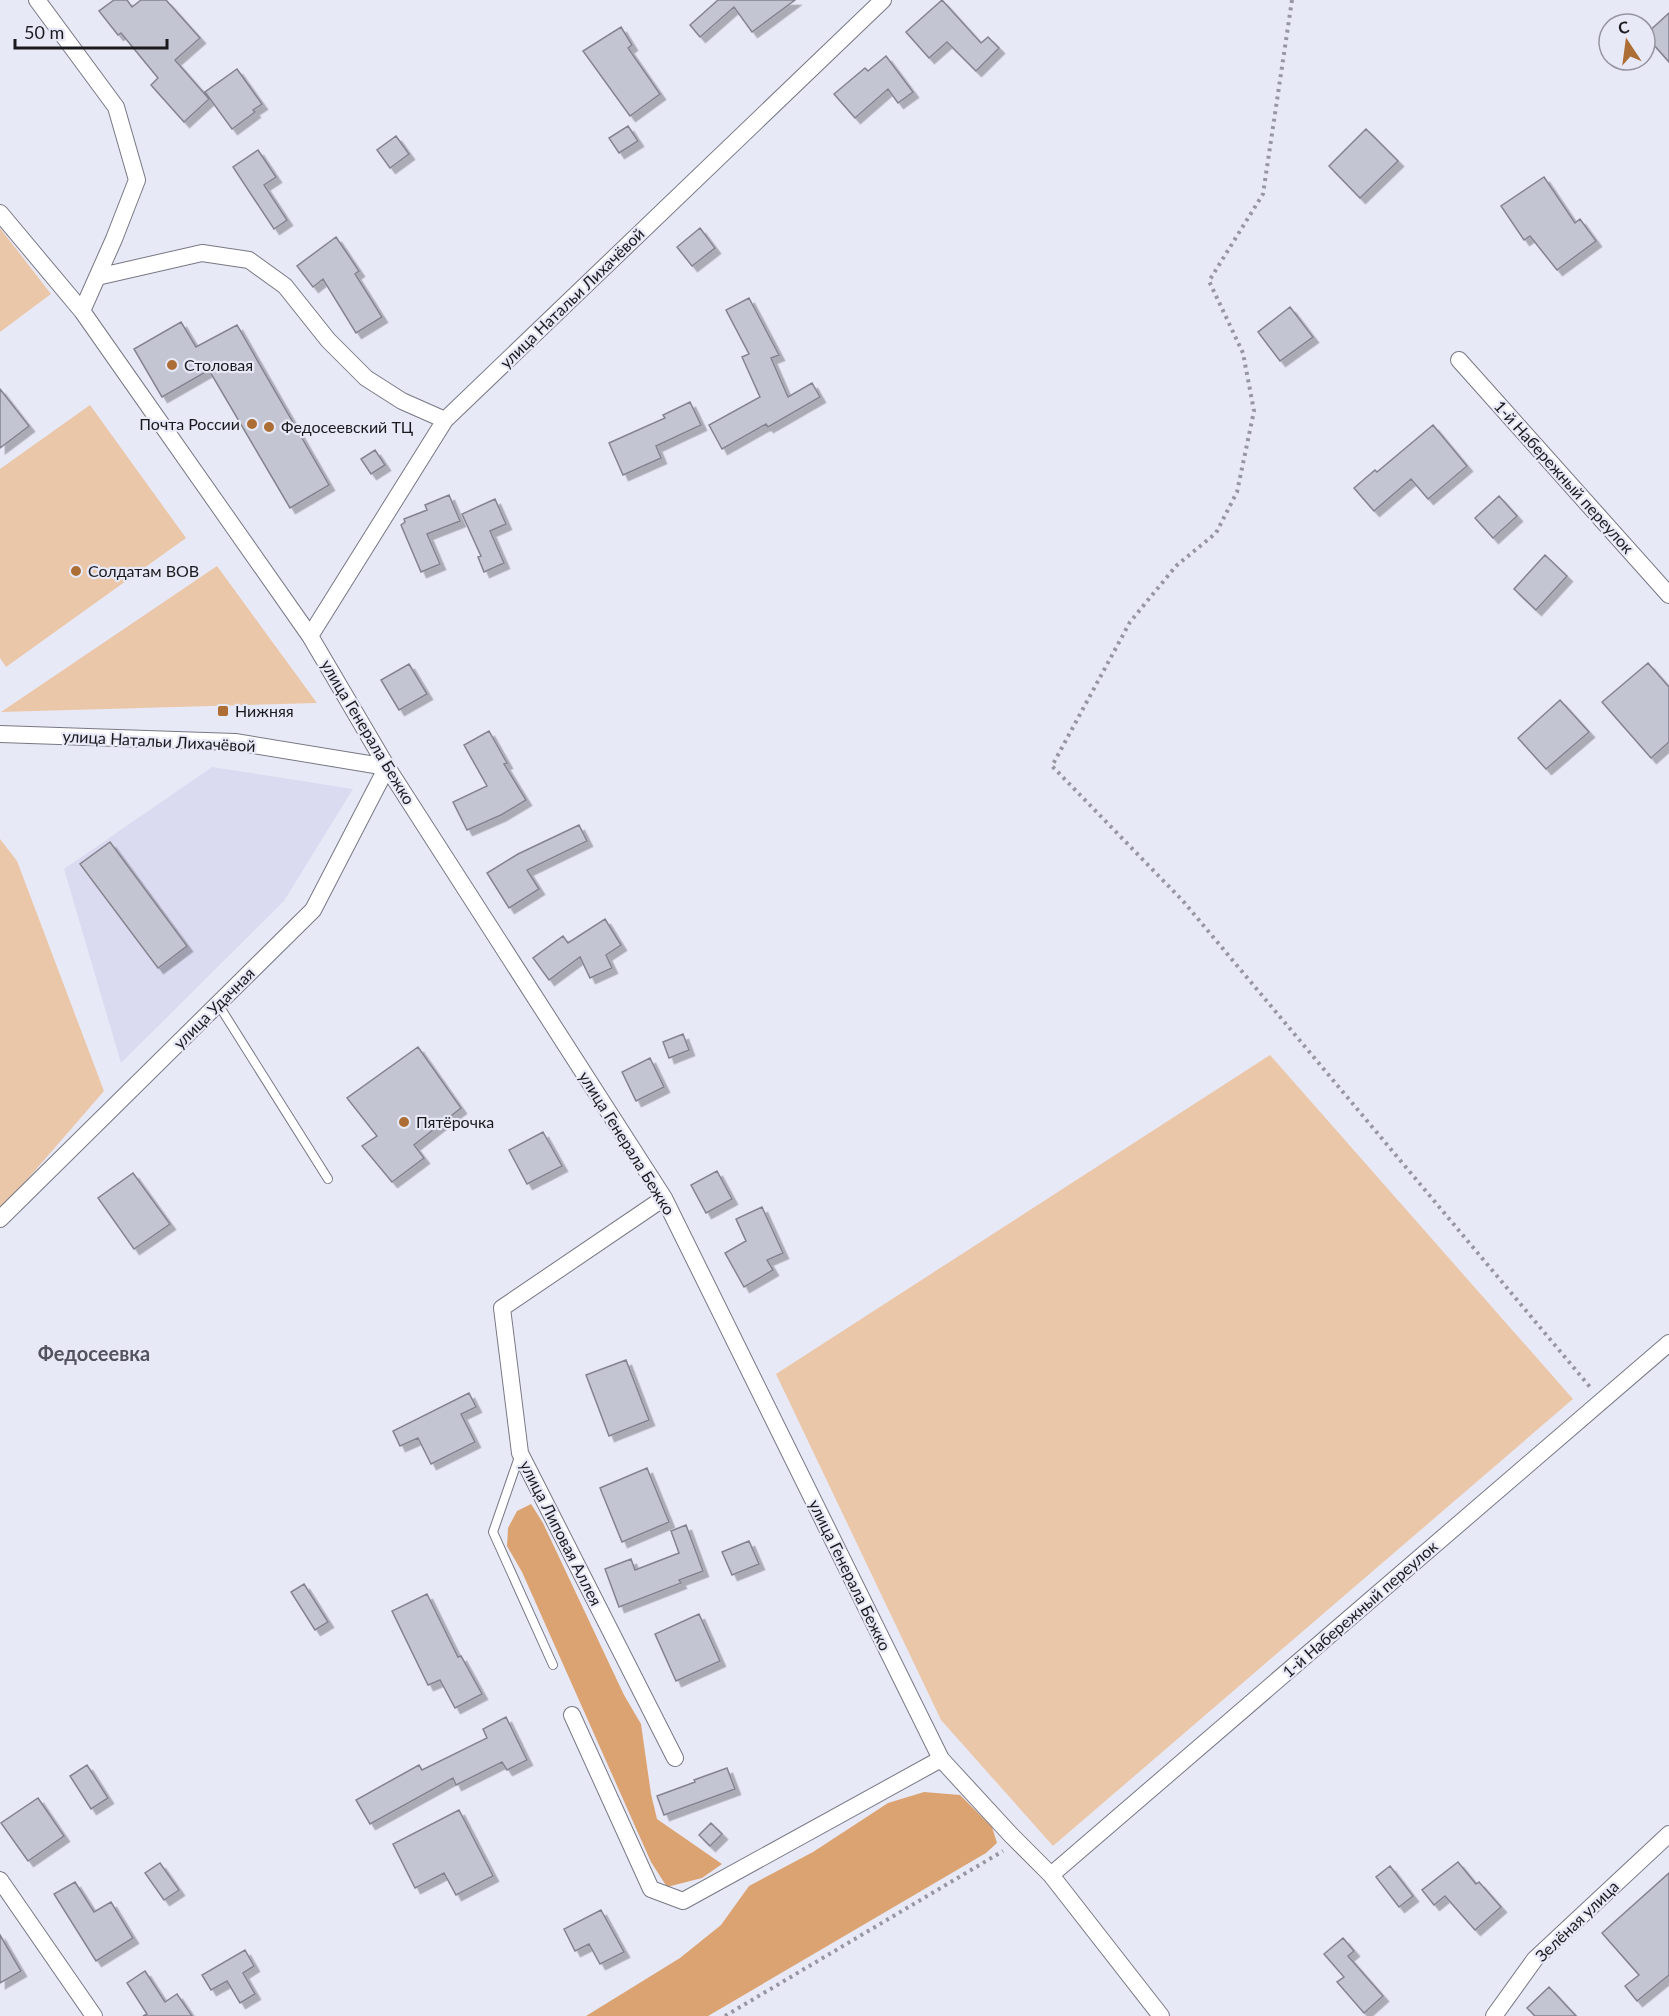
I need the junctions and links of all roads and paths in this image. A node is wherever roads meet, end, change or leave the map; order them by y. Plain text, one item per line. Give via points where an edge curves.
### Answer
1 (37, 0) edge
2 (883, 0) edge
3 (1292, 0) edge
4 (0, 213) edge
5 (97, 277) junction
6 (82, 311) junction
7 (1459, 360) dead end
8 (445, 420) junction
9 (1669, 595) edge
10 (310, 636) junction
11 (0, 734) edge
12 (387, 767) junction
13 (218, 1004) junction
14 (328, 1179) dead end
15 (664, 1198) junction
16 (0, 1219) edge
17 (1669, 1343) edge
18 (1602, 1402) junction
19 (520, 1453) junction
20 (553, 1665) dead end
21 (572, 1716) dead end
22 (675, 1758) dead end
23 (941, 1759) junction
24 (1669, 1834) edge
25 (1011, 1835) junction
26 (1052, 1875) junction
27 (0, 1880) edge
28 (94, 2016) edge
29 (725, 2016) edge
30 (1161, 2016) edge
31 (1494, 2016) edge

1 - 5 street via 116,107 137,180
2 - 8 street, улица Натальи Лихачёвой
3 - 18 path via 1263,194 1209,281 1243,353 1254,411 1237,492 1216,533 1176,566 1130,622 1052,766 1183,901
4 - 6 street, улица Генерала Бежко
5 - 6 street
5 - 8 street via 202,253 249,260 285,286 328,340 366,378 402,401
6 - 10 street, улица Генерала Бежко
7 - 9 street, 1-й Набережный переулок
8 - 10 street, улица Натальи Лихачёвой
10 - 12 street, улица Генерала Бежко
11 - 12 street, улица Натальи Лихачёвой via 235,742
12 - 13 street, улица Удачная via 313,910
12 - 15 street, улица Генерала Бежко
13 - 14 lane
13 - 16 street, улица Удачная
15 - 19 street, улица Липовая Аллея via 502,1308
15 - 23 street, улица Генерала Бежко
17 - 18 street, 1-й Набережный переулок
18 - 26 street, 1-й Набережный переулок
19 - 20 lane via 493,1532
19 - 22 street, улица Липовая Аллея
21 - 23 street via 651,1889 683,1902
23 - 25 street, улица Генерала Бежко
24 - 31 street, Зелёная улица via 1535,1959
25 - 26 street, улица Генерала Бежко
25 - 29 path via 1002,1851
26 - 30 street, улица Генерала Бежко
27 - 28 street

